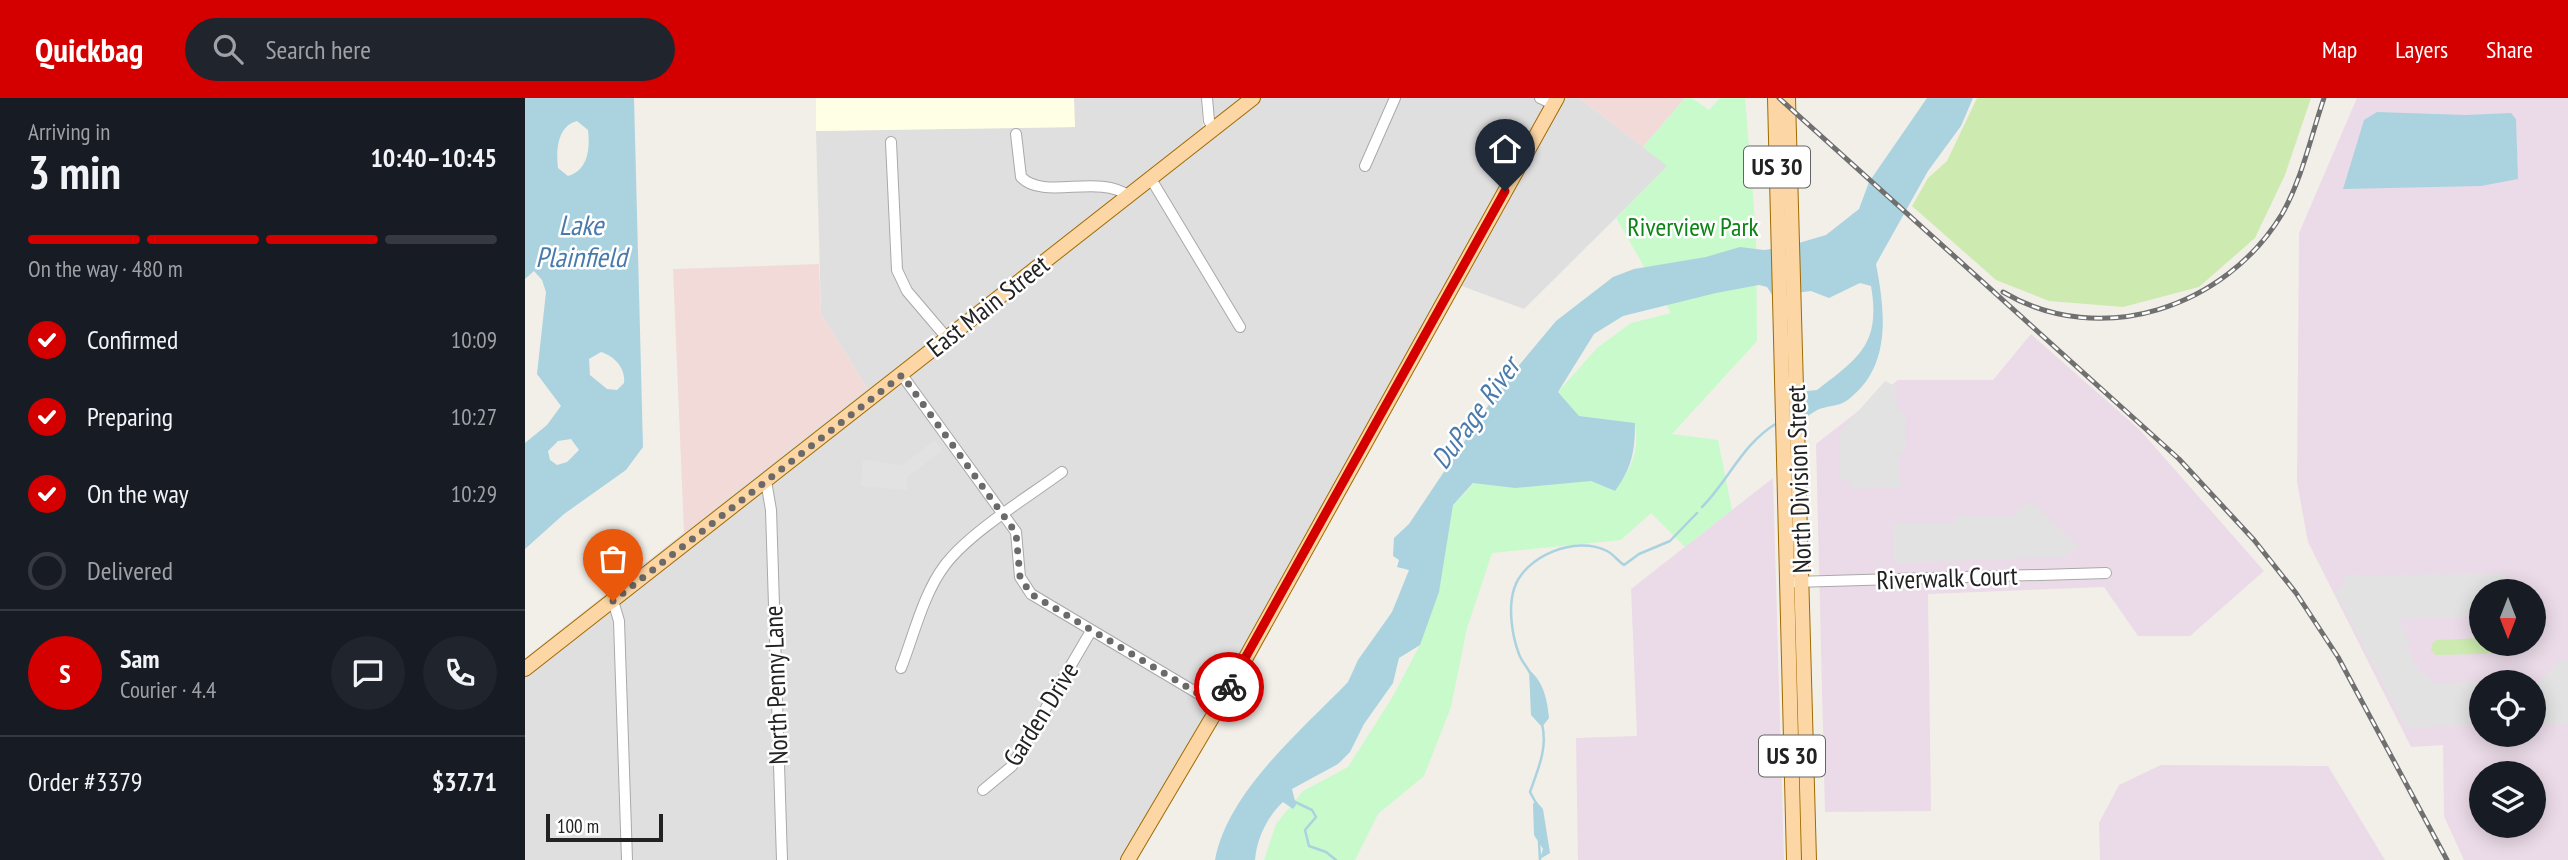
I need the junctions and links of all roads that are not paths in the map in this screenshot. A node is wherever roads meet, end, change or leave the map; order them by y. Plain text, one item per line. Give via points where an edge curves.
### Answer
1 (1207, 98) edge
2 (1253, 98) edge
3 (1395, 98) edge
4 (1775, 98) edge
5 (1788, 98) edge
6 (1550, 100) edge
7 (1214, 128) junction
8 (1016, 134) dead end
9 (891, 142) dead end
10 (1365, 166) dead end
11 (1151, 179) junction
12 (1129, 196) junction
13 (1785, 235) junction
14 (1788, 316) junction
15 (1240, 327) dead end
16 (947, 338) junction
17 (902, 375) junction
18 (1062, 472) dead end
19 (766, 481) junction
20 (1004, 515) junction
21 (2106, 573) dead end
22 (1795, 582) junction
23 (613, 601) junction
24 (1091, 631) junction
25 (901, 668) dead end
26 (525, 669) edge
27 (1219, 706) junction
28 (983, 790) dead end
29 (1801, 823) junction
30 (627, 860) edge
31 (782, 860) edge
32 (1128, 860) edge
33 (1794, 860) edge
34 (1809, 860) edge

1 - 7 street
2 - 7 main road, East Main Street
3 - 10 street
4 - 13 main road, North Division Street / US 30
5 - 13 main road, North Division Street / US 30
6 - 27 main road
7 - 11 main road, East Main Street
8 - 12 street via 1020,173 1031,185 1104,185
9 - 16 street via 897,270 907,291
11 - 12 main road, East Main Street
11 - 15 street
12 - 16 main road, East Main Street
13 - 14 main road, North Division Street / US 30
14 - 22 main road, North Division Street / US 30 via 1785,458
14 - 22 main road, North Division Street / US 30 via 1797,396
16 - 17 main road, East Main Street
17 - 19 main road, East Main Street
17 - 20 street
18 - 20 street
19 - 23 main road, East Main Street
19 - 31 street, North Penny Lane via 771,510
20 - 24 street via 1018,540 1019,569 1026,589
20 - 25 street via 946,564
21 - 22 street, Riverwalk Court
22 - 29 main road, North Division Street / US 30
23 - 26 main road, East Main Street
23 - 30 street via 619,621
24 - 27 street
24 - 28 street, Garden Drive via 1012,766
27 - 32 main road
29 - 33 main road, North Division Street / US 30
29 - 34 main road, North Division Street / US 30

